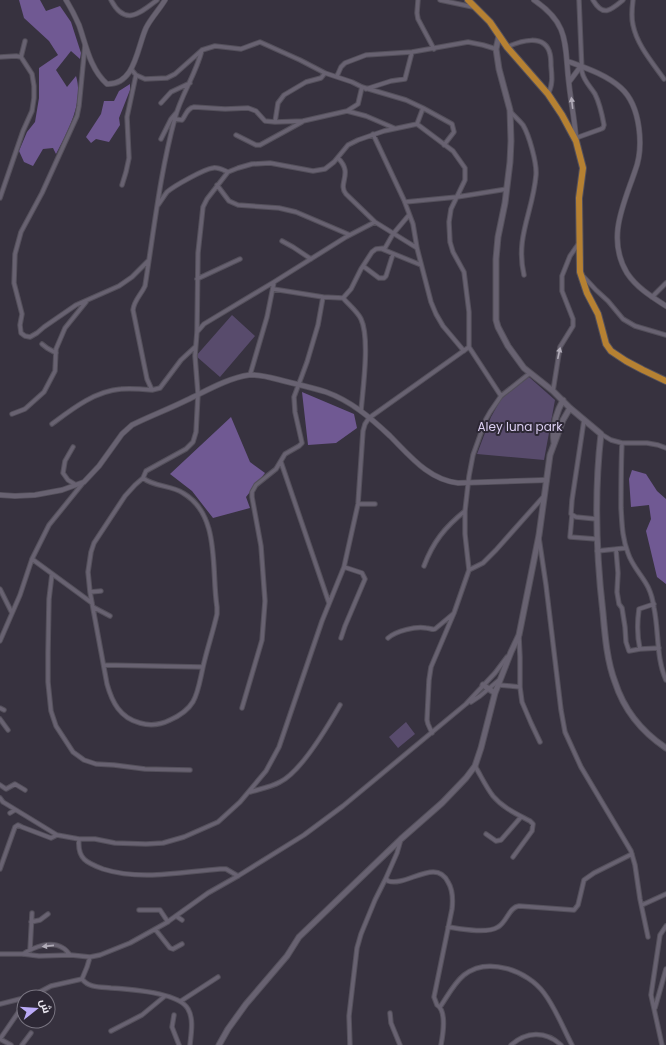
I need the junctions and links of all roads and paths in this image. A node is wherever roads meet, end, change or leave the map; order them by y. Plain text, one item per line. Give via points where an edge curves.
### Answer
1 (66, 0) edge
2 (111, 0) edge
3 (157, 0) edge
4 (418, 0) edge
5 (440, 0) edge
6 (534, 0) edge
7 (579, 0) edge
8 (593, 0) edge
9 (597, 0) edge
10 (623, 0) edge
11 (633, 0) edge
12 (165, 1) edge
13 (469, 1) edge
14 (596, 5) junction
15 (474, 7) junction
16 (499, 36) junction
17 (25, 41) dead end
18 (85, 45) junction
19 (507, 47) junction
20 (434, 49) junction
21 (496, 49) junction
22 (202, 50) junction
23 (412, 52) junction
24 (0, 57) edge
25 (21, 57) junction
26 (567, 61) junction
27 (581, 66) junction
28 (131, 69) junction
29 (325, 73) junction
30 (136, 75) junction
31 (337, 76) junction
32 (664, 78) dead end
33 (569, 82) junction
34 (190, 83) junction
35 (364, 88) junction
36 (548, 94) junction
37 (161, 103) dead end
38 (423, 108) junction
39 (510, 110) junction
40 (347, 111) junction
41 (177, 112) junction
42 (175, 119) junction
43 (303, 121) junction
44 (274, 122) junction
45 (418, 124) junction
46 (394, 128) junction
47 (373, 134) junction
48 (236, 135) dead end
49 (161, 139) dead end
50 (576, 140) junction
51 (444, 145) junction
52 (338, 158) junction
53 (228, 172) junction
54 (122, 185) dead end
55 (217, 185) junction
56 (507, 189) junction
57 (457, 197) junction
58 (0, 198) edge
59 (405, 202) junction
60 (157, 206) junction
61 (409, 215) junction
62 (375, 222) junction
63 (393, 234) junction
64 (350, 235) junction
65 (282, 241) dead end
66 (580, 242) junction
67 (416, 248) junction
68 (382, 249) junction
69 (393, 254) junction
70 (240, 259) dead end
71 (311, 259) junction
72 (148, 261) junction
73 (421, 265) junction
74 (362, 266) junction
75 (580, 272) junction
76 (524, 275) dead end
77 (197, 279) junction
78 (274, 282) junction
79 (666, 283) edge
80 (273, 289) junction
81 (323, 297) junction
82 (652, 297) junction
83 (343, 298) junction
84 (86, 301) junction
85 (666, 306) edge
86 (197, 332) junction
87 (666, 335) edge
88 (42, 344) dead end
89 (195, 347) junction
90 (469, 347) junction
91 (464, 351) junction
92 (56, 353) junction
93 (530, 374) junction
94 (250, 375) junction
95 (666, 381) edge
96 (299, 385) junction
97 (152, 390) junction
98 (553, 391) junction
99 (198, 394) junction
100 (501, 396) junction
101 (563, 400) junction
102 (570, 408) junction
103 (361, 411) junction
104 (12, 414) dead end
105 (556, 416) junction
106 (369, 418) junction
107 (563, 420) junction
108 (584, 420) junction
109 (52, 424) dead end
110 (601, 434) junction
111 (554, 443) junction
112 (622, 443) junction
113 (73, 447) dead end
114 (666, 448) edge
115 (281, 462) junction
116 (143, 478) junction
117 (547, 480) junction
118 (84, 482) junction
119 (468, 483) junction
120 (76, 485) junction
121 (0, 495) edge
122 (545, 495) junction
123 (358, 504) junction
124 (375, 504) dead end
125 (465, 511) junction
126 (572, 515) junction
127 (596, 519) junction
128 (539, 535) junction
129 (596, 539) junction
130 (626, 548) junction
131 (616, 549) junction
132 (597, 551) junction
133 (32, 559) junction
134 (424, 566) dead end
135 (344, 567) junction
136 (469, 570) junction
137 (52, 574) junction
138 (0, 589) edge
139 (101, 591) dead end
140 (90, 592) junction
141 (329, 603) junction
142 (654, 604) junction
143 (93, 605) junction
144 (12, 613) junction
145 (454, 613) junction
146 (110, 616) dead end
147 (0, 627) edge
148 (6, 628) junction
149 (519, 635) junction
150 (341, 638) dead end
151 (388, 638) dead end
152 (0, 641) edge
153 (659, 648) junction
154 (640, 649) junction
155 (511, 652) junction
156 (104, 665) junction
157 (203, 667) junction
158 (502, 676) junction
159 (666, 680) edge
160 (499, 684) junction
161 (483, 685) junction
162 (520, 687) junction
163 (488, 689) junction
164 (495, 693) junction
165 (466, 704) junction
166 (340, 705) dead end
167 (0, 708) edge
168 (242, 708) dead end
169 (4, 710) dead end
170 (0, 719) edge
171 (8, 730) dead end
172 (432, 733) junction
173 (540, 742) dead end
174 (666, 748) edge
175 (475, 766) junction
176 (190, 770) dead end
177 (0, 785) edge
178 (25, 790) dead end
179 (249, 792) junction
180 (0, 798) edge
181 (15, 810) junction
182 (10, 813) dead end
183 (521, 816) junction
184 (486, 834) dead end
185 (57, 835) junction
186 (79, 839) junction
187 (401, 839) junction
188 (632, 854) junction
189 (513, 857) dead end
190 (0, 869) edge
191 (238, 876) junction
192 (386, 878) junction
193 (666, 894) edge
194 (642, 905) junction
195 (140, 910) dead end
196 (32, 913) dead end
197 (48, 914) dead end
198 (176, 916) junction
199 (182, 920) dead end
200 (31, 922) junction
201 (168, 922) junction
202 (666, 926) edge
203 (448, 927) junction
204 (155, 929) junction
205 (648, 937) dead end
206 (182, 944) dead end
207 (30, 950) junction
208 (0, 954) edge
209 (23, 954) junction
210 (71, 955) junction
211 (90, 957) junction
212 (666, 969) edge
213 (218, 977) dead end
214 (82, 979) junction
215 (45, 989) edge
216 (165, 996) junction
217 (16, 1000) edge
218 (181, 1001) junction
219 (0, 1004) edge
220 (440, 1007) junction
221 (655, 1011) junction
222 (390, 1013) dead end
223 (174, 1015) dead end
224 (16, 1016) edge
225 (111, 1031) dead end
226 (31, 1033) dead end
227 (0, 1039) edge
228 (11, 1045) edge
229 (22, 1045) edge
230 (179, 1045) edge
231 (190, 1045) edge
232 (219, 1045) edge
233 (350, 1045) edge
234 (400, 1045) edge
235 (442, 1045) edge
236 (511, 1045) edge
237 (561, 1045) edge
238 (572, 1045) edge
239 (662, 1045) edge

1 - 18 street via 79,25
2 - 3 street via 117,10 127,16 137,15
4 - 20 street via 418,19
5 - 15 street
6 - 26 street via 549,12 559,26 565,39
7 - 27 street
8 - 14 street
9 - 14 street
10 - 14 street via 604,12
11 - 32 street via 633,26 649,57
12 - 28 street via 146,28
13 - 15 main road
15 - 16 main road via 490,22
16 - 19 main road
16 - 21 main road
17 - 25 street
18 - 28 street via 97,74 106,84 117,83 128,75
18 - 84 street via 77,116 21,232 15,254 14,284 22,314 21,333 30,337 76,305
19 - 36 main road
19 - 36 street via 531,40 545,45 550,54 552,75
20 - 21 street via 468,42
20 - 23 street
21 - 39 main road
22 - 29 street via 215,46 241,50 260,42
22 - 30 street via 167,78 145,79
22 - 34 street
23 - 31 street via 356,58 345,63
23 - 35 street via 405,79
24 - 25 street
25 - 58 street via 32,74 34,98 32,111
26 - 27 street
26 - 33 street
27 - 33 street
27 - 50 street via 584,79 600,106 604,125 601,129
27 - 82 street via 622,88 636,114 639,158 619,218 619,246 628,273 637,285
28 - 30 street
29 - 31 street
29 - 44 street via 321,78 306,82 284,95 278,103
30 - 54 street via 128,117 129,158
31 - 35 street
50 -> 33 street
34 - 37 street via 171,92
34 - 41 street
35 - 38 street via 406,100
35 - 40 street via 358,104
36 - 50 main road
38 - 45 street
38 - 51 street via 452,124 454,132
39 - 56 main road
39 - 76 street via 523,126 534,154 536,174 522,235
40 - 43 street
40 - 46 street
41 - 42 street
41 - 49 street
42 - 44 street via 182,120 190,107 248,108 256,111 265,121
42 - 60 street via 163,166
43 - 44 street
43 - 48 street via 260,145
45 - 46 street
45 - 51 street
46 - 47 street
47 - 52 street via 348,145
47 - 59 street
50 - 66 main road via 583,168 579,198
51 - 57 street via 453,151 465,168 465,180
52 - 53 street via 325,169 313,171 270,163 252,164
52 - 62 street via 346,170 344,192
53 - 55 street
53 - 60 street via 220,168 201,172 174,186
55 - 64 street via 229,201 238,205 296,212
55 - 77 street via 203,207
56 - 57 street
56 - 93 main road via 496,259 496,320 508,346
57 - 59 street
57 - 90 street via 451,209 449,232 453,252 460,263 465,280 469,312
59 - 61 street
60 - 72 street
61 - 63 street
61 - 67 street via 413,224
62 - 63 street
62 - 64 street
63 - 67 street
63 - 68 street via 386,248
64 - 71 street
65 - 71 street
66 - 75 main road
98 -> 66 street via 559,351 573,326 573,319 562,291 562,276 570,256
67 - 73 street
68 - 69 street
68 - 74 street via 372,252
69 - 73 street
69 - 74 street via 384,278 379,278
70 - 77 street
71 - 78 street
72 - 84 street via 119,286
72 - 97 street via 145,286 135,300 133,310 147,379
73 - 91 street via 436,314
74 - 83 street via 351,289
75 - 87 street via 623,319 635,326
75 - 95 main road via 609,348 643,370
77 - 86 street
78 - 80 street
78 - 86 street via 204,324
79 - 82 street
80 - 81 street
80 - 94 street
81 - 83 street
81 - 96 street via 318,324
82 - 85 street
83 - 103 street via 357,313 365,330
84 - 92 street via 66,328
86 - 89 street
88 - 92 street
89 - 97 street via 181,360 160,388
89 - 99 street
90 - 91 street
90 - 100 street
91 - 106 street
92 - 104 street via 55,370 44,392 25,409
93 - 98 main road
93 - 100 street
94 - 96 street via 266,376
94 - 99 street
96 - 103 street via 325,392
96 - 115 street via 294,403 302,443 286,454
97 - 109 street via 109,391 74,408
98 - 101 main road
99 - 116 street via 193,442 186,449 149,468
99 - 118 street via 125,430
100 - 119 street via 479,436
101 - 102 main road
101 - 105 main road
102 - 107 main road
102 - 108 main road
103 - 106 street
105 - 107 main road
105 - 111 main road
106 - 119 street via 433,476 450,482
106 - 123 street via 363,431
107 - 111 main road
108 - 110 main road
108 - 126 street
110 - 112 street
110 - 127 main road
111 - 117 main road
112 - 114 street via 647,443
112 - 130 street via 620,486 622,528
113 - 120 street via 63,472 68,480
115 - 141 street
115 - 168 street via 252,492 261,546 264,601 262,640
116 - 140 street via 125,496 94,543 88,572
116 - 157 street via 174,488 192,499 208,526 217,614
117 - 119 street
117 - 122 main road
118 - 120 street
118 - 133 street via 54,518
119 - 125 street
120 - 121 street via 35,495
122 - 128 main road
122 - 136 street via 483,563
123 - 124 street
123 - 135 street
125 - 134 street via 436,539
125 - 136 street
126 - 127 street
126 - 129 street via 570,537
127 - 129 main road
128 - 149 main road
128 - 188 street via 565,732 604,808
129 - 132 main road
130 - 131 street
130 - 142 street
131 - 132 street
131 - 154 street via 617,592 626,642 629,651
132 - 174 main road via 607,647 615,682 620,696 637,724
133 - 137 street
133 - 144 street
135 - 141 street
135 - 150 street via 362,573 365,579
136 - 145 street
137 - 143 street
137 - 176 street via 48,652 51,711 56,726 73,752 84,760 96,764
138 - 144 street
139 - 140 street
140 - 143 street
141 - 179 street via 279,747 266,771
142 - 153 street
142 - 154 street via 639,609 637,622
143 - 146 street
143 - 156 street
144 - 148 street
145 - 151 street via 436,629 406,630
145 - 172 street via 431,668 427,720
147 - 148 street
148 - 152 street
149 - 155 main road
149 - 162 street
153 - 154 street
153 - 159 street
155 - 158 main road
155 - 161 street
156 - 157 street
156 - 157 street via 107,684 115,706 133,721 153,725 164,723 185,712 197,693
158 - 160 main road
158 - 163 street
160 - 162 street
160 - 164 main road
161 - 163 main road
161 - 165 street
162 - 173 street via 526,714
163 - 164 main road
163 - 165 street
164 - 175 main road
165 - 172 street
166 - 179 street via 315,745 293,772 280,783
167 - 169 street
170 - 171 street
172 - 191 street via 304,835
175 - 183 street via 494,797
175 - 187 main road via 442,803
177 - 178 street via 6,789 15,784
179 - 186 street via 218,822 176,840 146,844
180 - 181 street
181 - 182 street
181 - 185 street
183 - 184 street via 501,840 496,841
183 - 189 street via 530,821 534,828
185 - 186 street
185 - 190 street via 50,838 22,827 15,827
186 - 191 street via 79,849 88,864 119,873 151,876 220,868
187 - 192 street
187 - 232 main road via 299,937 287,956 246,1004
188 - 194 street
188 - 203 street via 594,872 584,880 578,905 574,910 515,906 502,924 491,930
191 - 198 street
192 - 203 street via 388,881 396,882 427,872 442,874 450,884 453,901
192 - 233 street via 361,934 349,1016
193 - 194 street
194 - 205 street
195 - 201 street via 160,910
196 - 200 street
197 - 200 street via 40,920
198 - 199 street
198 - 201 street
200 - 207 street
201 - 204 street
202 - 221 street via 660,935 652,986 651,995
203 - 220 street via 434,997 436,1005
204 - 206 street via 170,948 176,949
204 - 211 street via 100,955
207 - 209 street
210 -> 207 street via 64,948 52,944
208 - 209 street
209 - 210 street
210 - 211 street
211 - 214 street
212 - 221 street
213 - 218 street
214 - 215 street
214 - 216 street via 91,986
216 - 218 street
216 - 225 street via 142,1015
217 - 219 street
218 - 231 street via 189,1010 191,1018
220 - 235 street
220 - 238 street via 466,974 483,968 511,970 538,985
221 - 239 street
222 - 234 street via 391,1023
223 - 230 street via 172,1027
224 - 227 street
226 - 229 street
227 - 228 street
236 - 237 street via 527,1035 535,1034 551,1038

